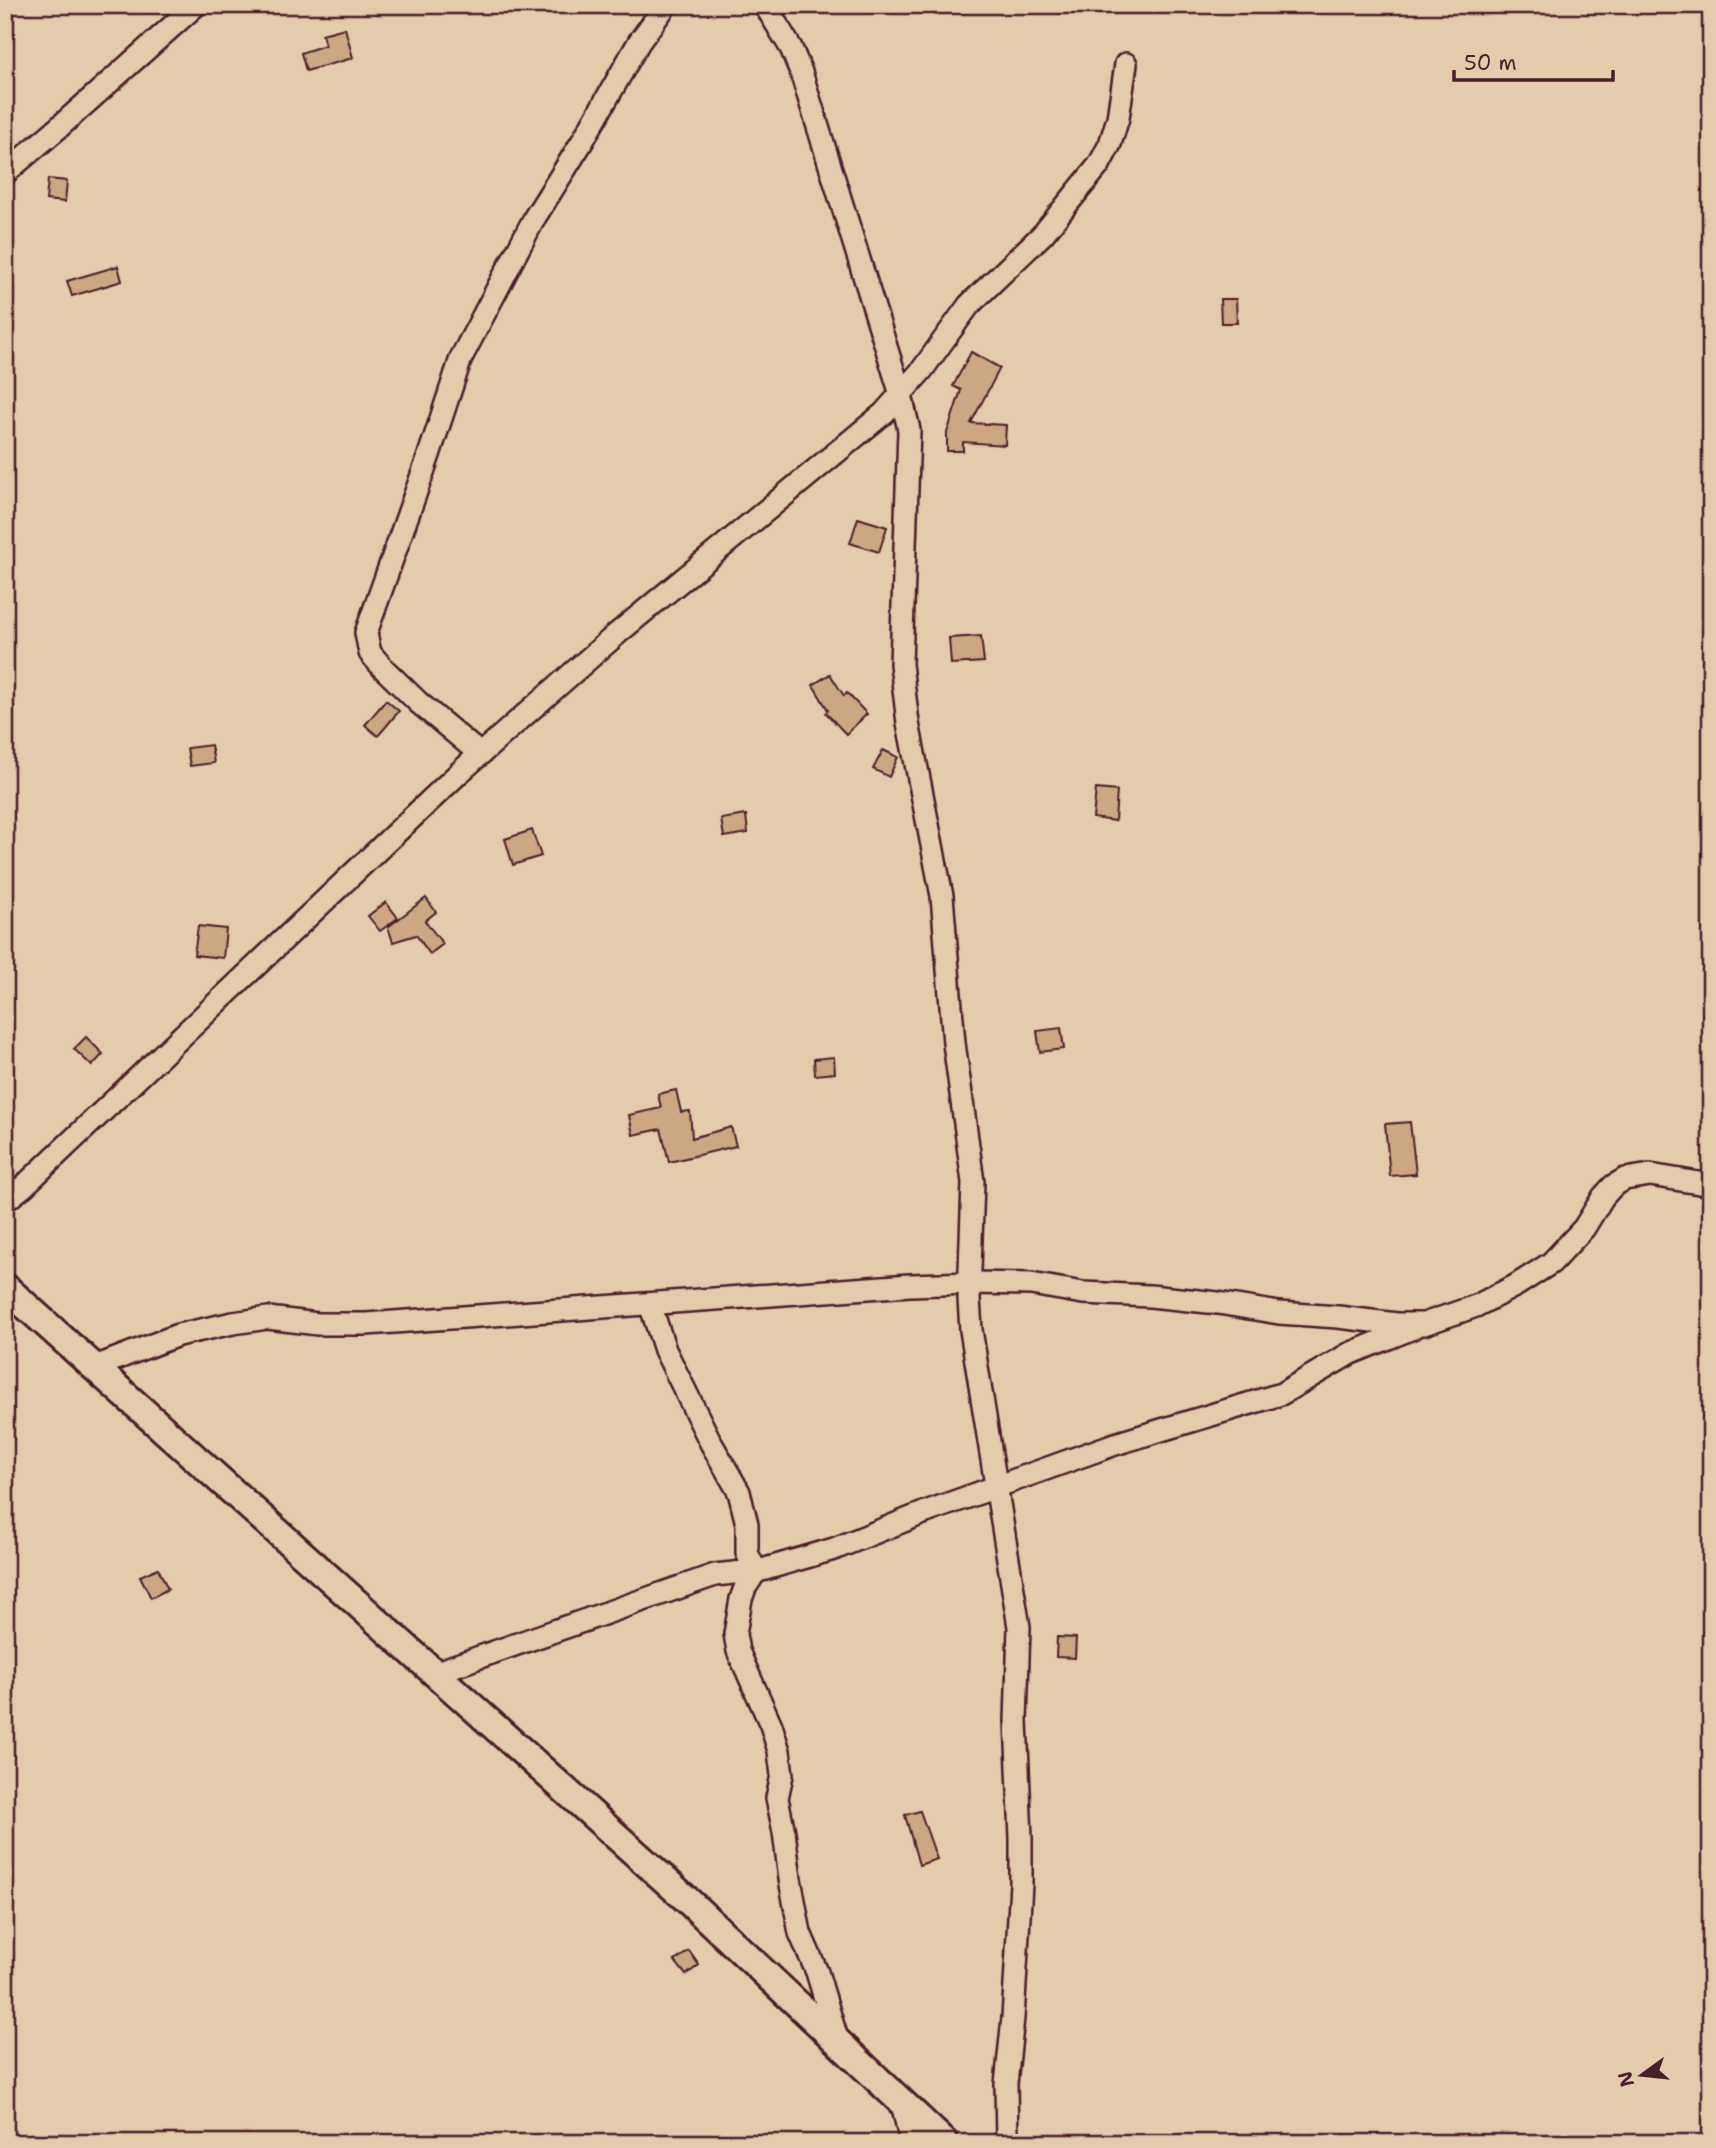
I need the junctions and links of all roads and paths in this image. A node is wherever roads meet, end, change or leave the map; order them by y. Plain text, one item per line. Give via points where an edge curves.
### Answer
1 (196, 5) edge
2 (666, 5) edge
3 (765, 5) edge
4 (1126, 64) dead end
5 (5, 173) edge
6 (901, 395) junction
7 (480, 754) junction
8 (1711, 1185) edge
9 (5, 1201) edge
10 (971, 1283) junction
11 (5, 1287) edge
12 (650, 1304) junction
13 (1424, 1324) junction
14 (95, 1367) junction
15 (997, 1487) junction
16 (756, 1571) junction
17 (434, 1673) junction
18 (838, 2042) junction
19 (902, 2103) junction
20 (911, 2143) edge
21 (945, 2143) edge
22 (1007, 2143) edge

1 - 5 street
2 - 7 street via 639,42 535,217 461,358 366,633 370,653 383,668
3 - 6 street via 801,72
4 - 6 street via 1118,118 1100,165 1043,234 969,305
6 - 7 street
6 - 10 street via 909,430 901,664 942,896 954,1043 973,1182
7 - 9 street
8 - 13 street via 1650,1175 1625,1179 1613,1186 1584,1228 1544,1268 1476,1306
10 - 12 street
10 - 13 street via 1031,1284 1385,1324
10 - 15 street via 971,1330
11 - 14 street
12 - 14 street via 366,1324 268,1318 178,1335
12 - 16 street via 665,1350 739,1492 747,1524 747,1553
13 - 15 street via 1349,1354 1281,1394 1115,1444
14 - 17 street
15 - 16 street via 834,1549
15 - 22 street via 1020,1643 1016,1721 1021,1884 1006,2084
16 - 17 street via 715,1575
16 - 18 street via 741,1599 735,1634 779,1751 782,1775 777,1798 800,1933
17 - 18 street
18 - 19 street
19 - 20 street
19 - 21 street

